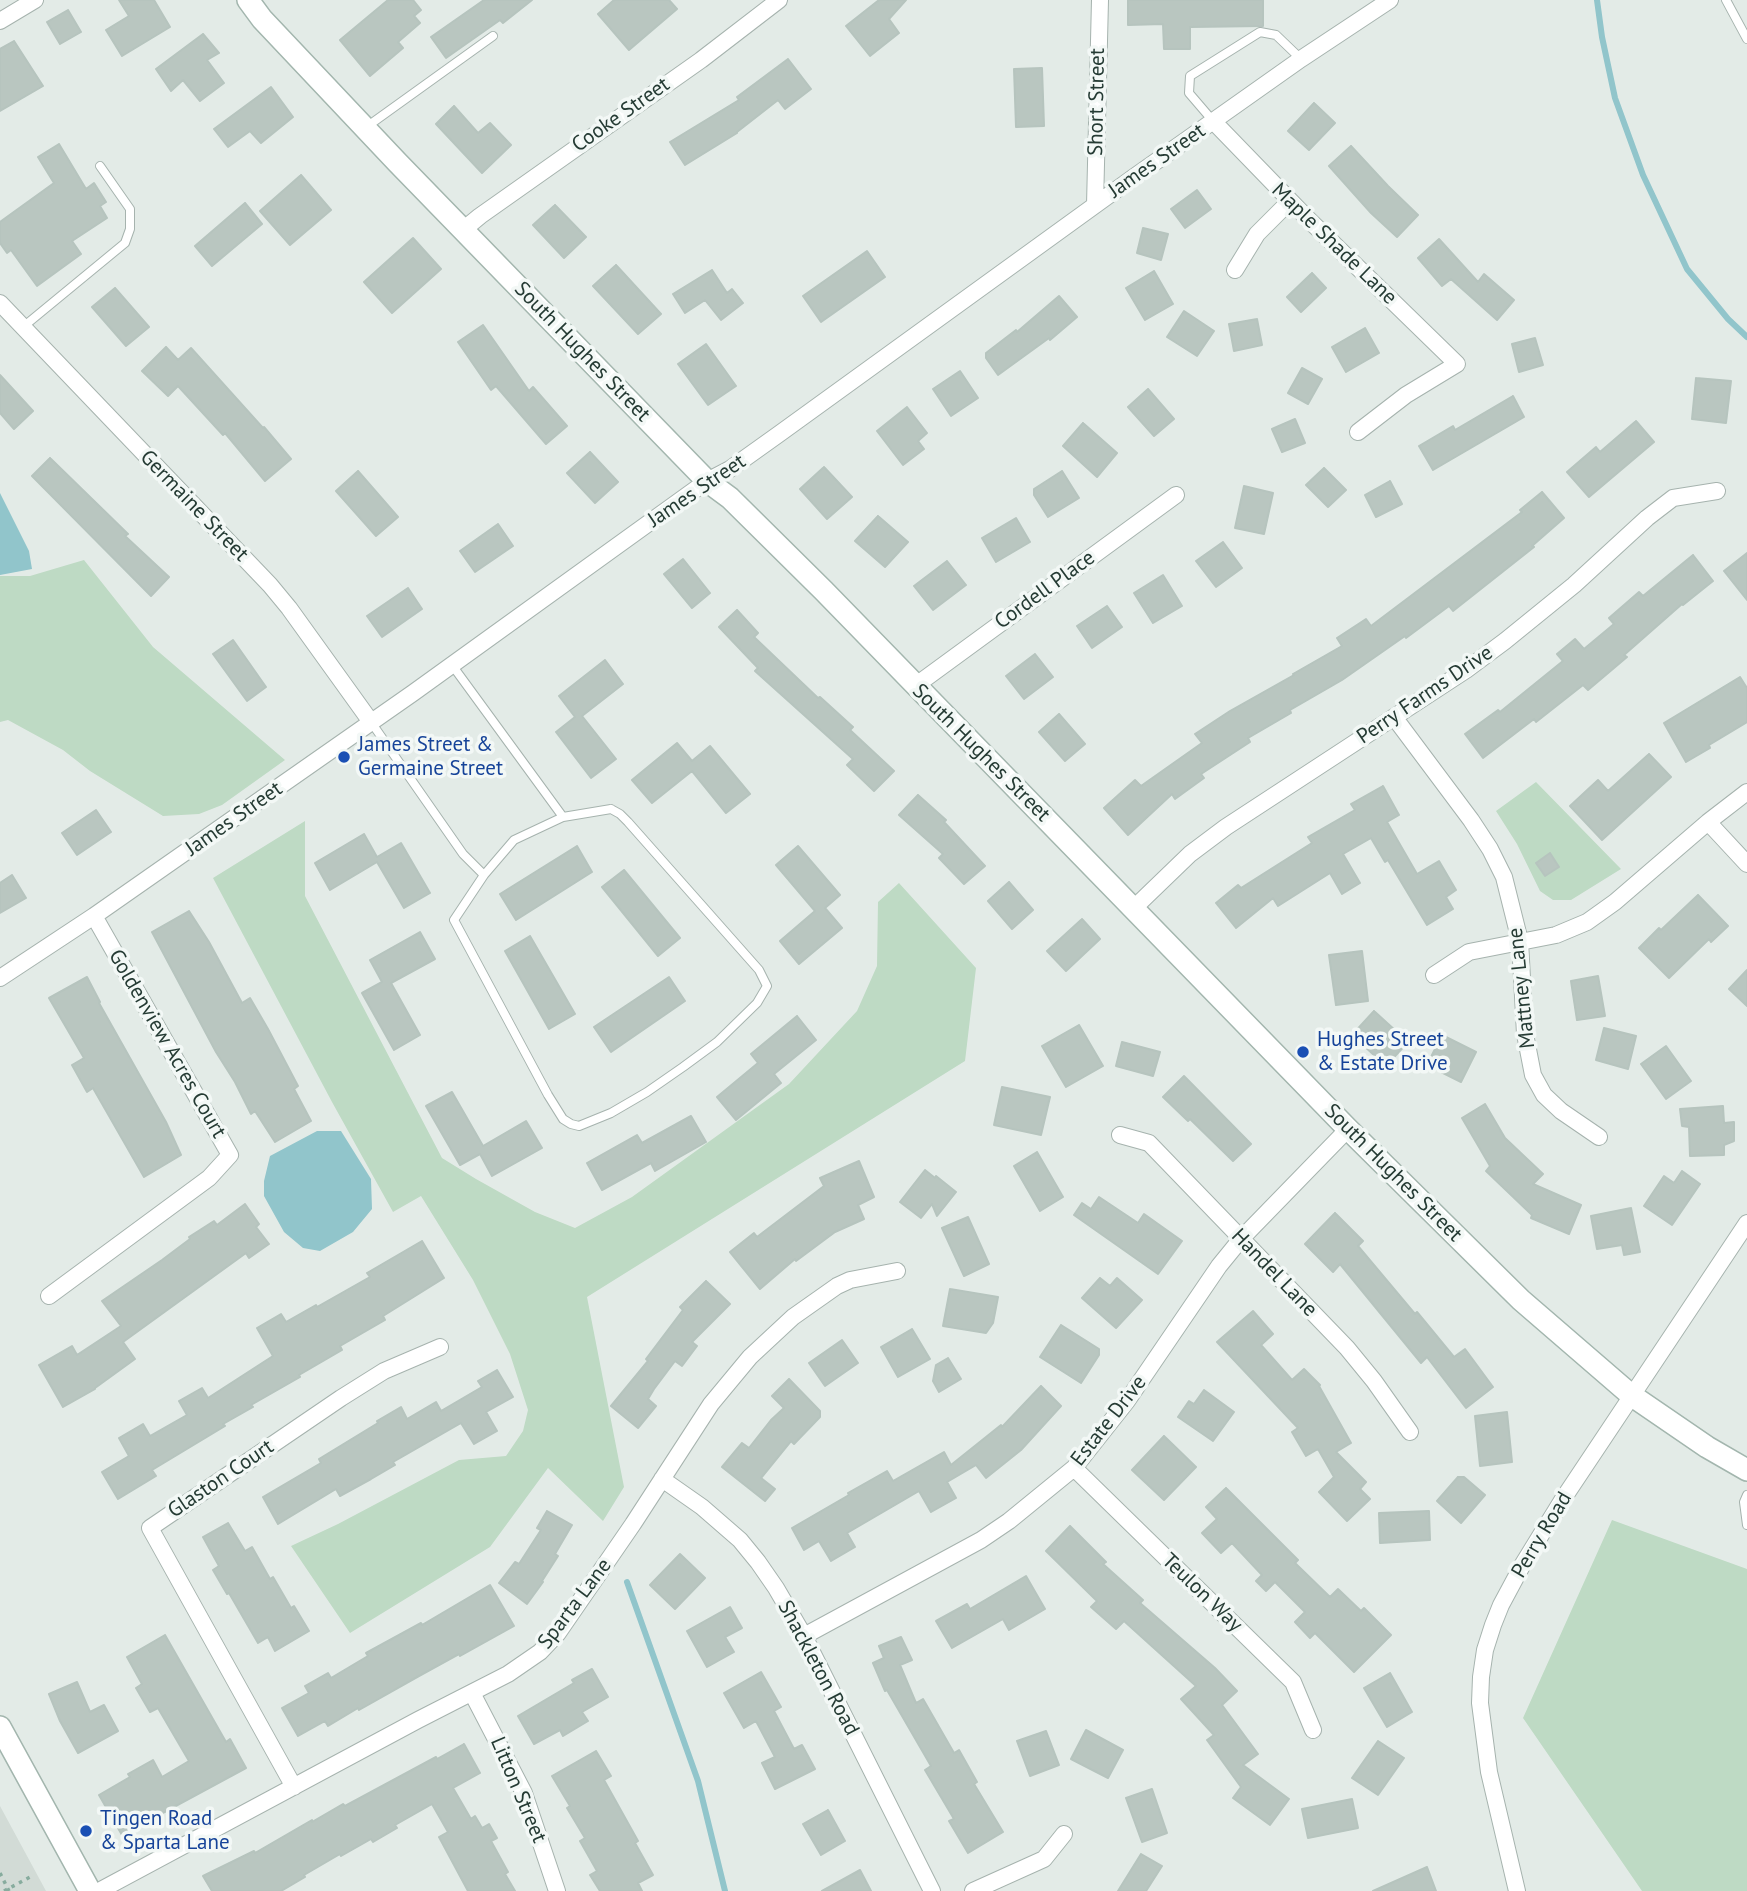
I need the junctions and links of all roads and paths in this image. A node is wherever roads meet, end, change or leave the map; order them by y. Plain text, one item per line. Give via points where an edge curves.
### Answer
1 (34, 0) edge
2 (248, 0) edge
3 (779, 0) edge
4 (1100, 0) edge
5 (1390, 0) edge
6 (1726, 0) edge
7 (0, 21) edge
8 (494, 36) dead end
9 (1747, 39) edge
10 (1301, 59) junction
11 (1213, 121) junction
12 (365, 128) junction
13 (100, 166) dead end
14 (1290, 201) junction
15 (1095, 205) junction
16 (463, 230) junction
17 (1235, 270) dead end
18 (0, 303) edge
19 (23, 327) junction
20 (1358, 432) dead end
21 (708, 481) junction
22 (1717, 491) dead end
23 (1176, 495) dead end
24 (452, 665) junction
25 (915, 686) junction
26 (1394, 717) junction
27 (371, 722) junction
28 (1747, 792) edge
29 (563, 817) junction
30 (1708, 822) junction
31 (1747, 864) edge
32 (484, 875) junction
33 (1134, 908) junction
34 (94, 916) junction
35 (1520, 941) junction
36 (1434, 975) dead end
37 (0, 978) edge
38 (1348, 1129) junction
39 (1121, 1135) dead end
40 (1599, 1137) dead end
41 (1747, 1223) edge
42 (1241, 1239) junction
43 (897, 1271) dead end
44 (49, 1296) dead end
45 (440, 1347) dead end
46 (1631, 1395) junction
47 (1410, 1432) dead end
48 (1074, 1468) junction
49 (1747, 1470) edge
50 (662, 1479) junction
51 (1747, 1496) edge
52 (1747, 1525) edge
53 (804, 1636) junction
54 (472, 1693) junction
55 (0, 1727) edge
56 (1313, 1730) dead end
57 (294, 1787) junction
58 (1064, 1834) dead end
59 (0, 1873) edge
60 (32, 1876) dead end
61 (7, 1890) edge
62 (90, 1891) edge
63 (99, 1891) edge
64 (557, 1891) edge
65 (932, 1891) edge
66 (973, 1891) edge
67 (1517, 1891) edge

1 - 7 street
2 - 12 street, South Hughes Street
3 - 16 street, Cooke Street
4 - 15 street, Short Street
5 - 10 street, James Street
6 - 9 lane
8 - 12 lane
10 - 11 street, James Street
10 - 11 lane via 1276,35 1260,32 1190,76 1189,93
11 - 14 street, Maple Shade Lane
11 - 15 street, James Street
12 - 16 street, South Hughes Street
13 - 19 lane via 131,209 125,243
14 - 17 street via 1257,234
14 - 20 street, Maple Shade Lane via 1457,364
15 - 21 street, James Street
16 - 21 street, South Hughes Street
18 - 19 street, Germaine Street
19 - 27 street, Germaine Street via 270,585
21 - 24 street, James Street
21 - 25 street, South Hughes Street
22 - 26 street, Perry Farms Drive via 1673,498 1506,641
23 - 25 street, Cordell Place
24 - 27 street, James Street
24 - 29 lane
25 - 33 street, South Hughes Street
26 - 33 street, Perry Farms Drive via 1226,827 1190,854
26 - 35 street, Mattney Lane via 1490,849 1504,877
27 - 32 lane via 463,854
27 - 34 street, James Street
28 - 30 street
29 - 32 lane via 514,840
29 - 32 lane via 611,810 620,814 759,970 767,986 749,1011 684,1067 600,1117 579,1126 563,1119 454,920
30 - 31 street
30 - 35 street via 1587,922 1556,935
33 - 38 street, South Hughes Street
34 - 37 street, James Street
34 - 44 street, Goldenview Acres Court via 230,1155 209,1178
35 - 36 street via 1469,952
35 - 40 street, Mattney Lane via 1525,1034 1533,1075 1560,1111
38 - 42 street, Estate Drive
38 - 46 street, South Hughes Street via 1521,1300
39 - 42 street, Handel Lane via 1149,1143
41 - 46 street, Perry Road
42 - 47 street, Handel Lane via 1348,1349
42 - 48 street, Estate Drive via 1128,1401
43 - 50 street, Sparta Lane via 837,1286 784,1325 711,1404
45 - 57 street, Glaston Court via 384,1371 150,1528
46 - 49 street, South Hughes Street
46 - 67 street, Perry Road via 1523,1564 1485,1650 1480,1703 1484,1742
48 - 53 street, Estate Drive via 981,1540
48 - 56 street, Teulon Way via 1293,1682
50 - 53 street, Shackleton Road via 740,1540
50 - 54 street, Sparta Lane via 558,1633 526,1663
51 - 52 lane
53 - 65 street, Shackleton Road
54 - 57 street, Sparta Lane
54 - 64 street, Litton Street via 524,1793
55 - 62 street
57 - 63 street, Sparta Lane
58 - 66 street via 1044,1859
59 - 61 path
60 - 61 path

